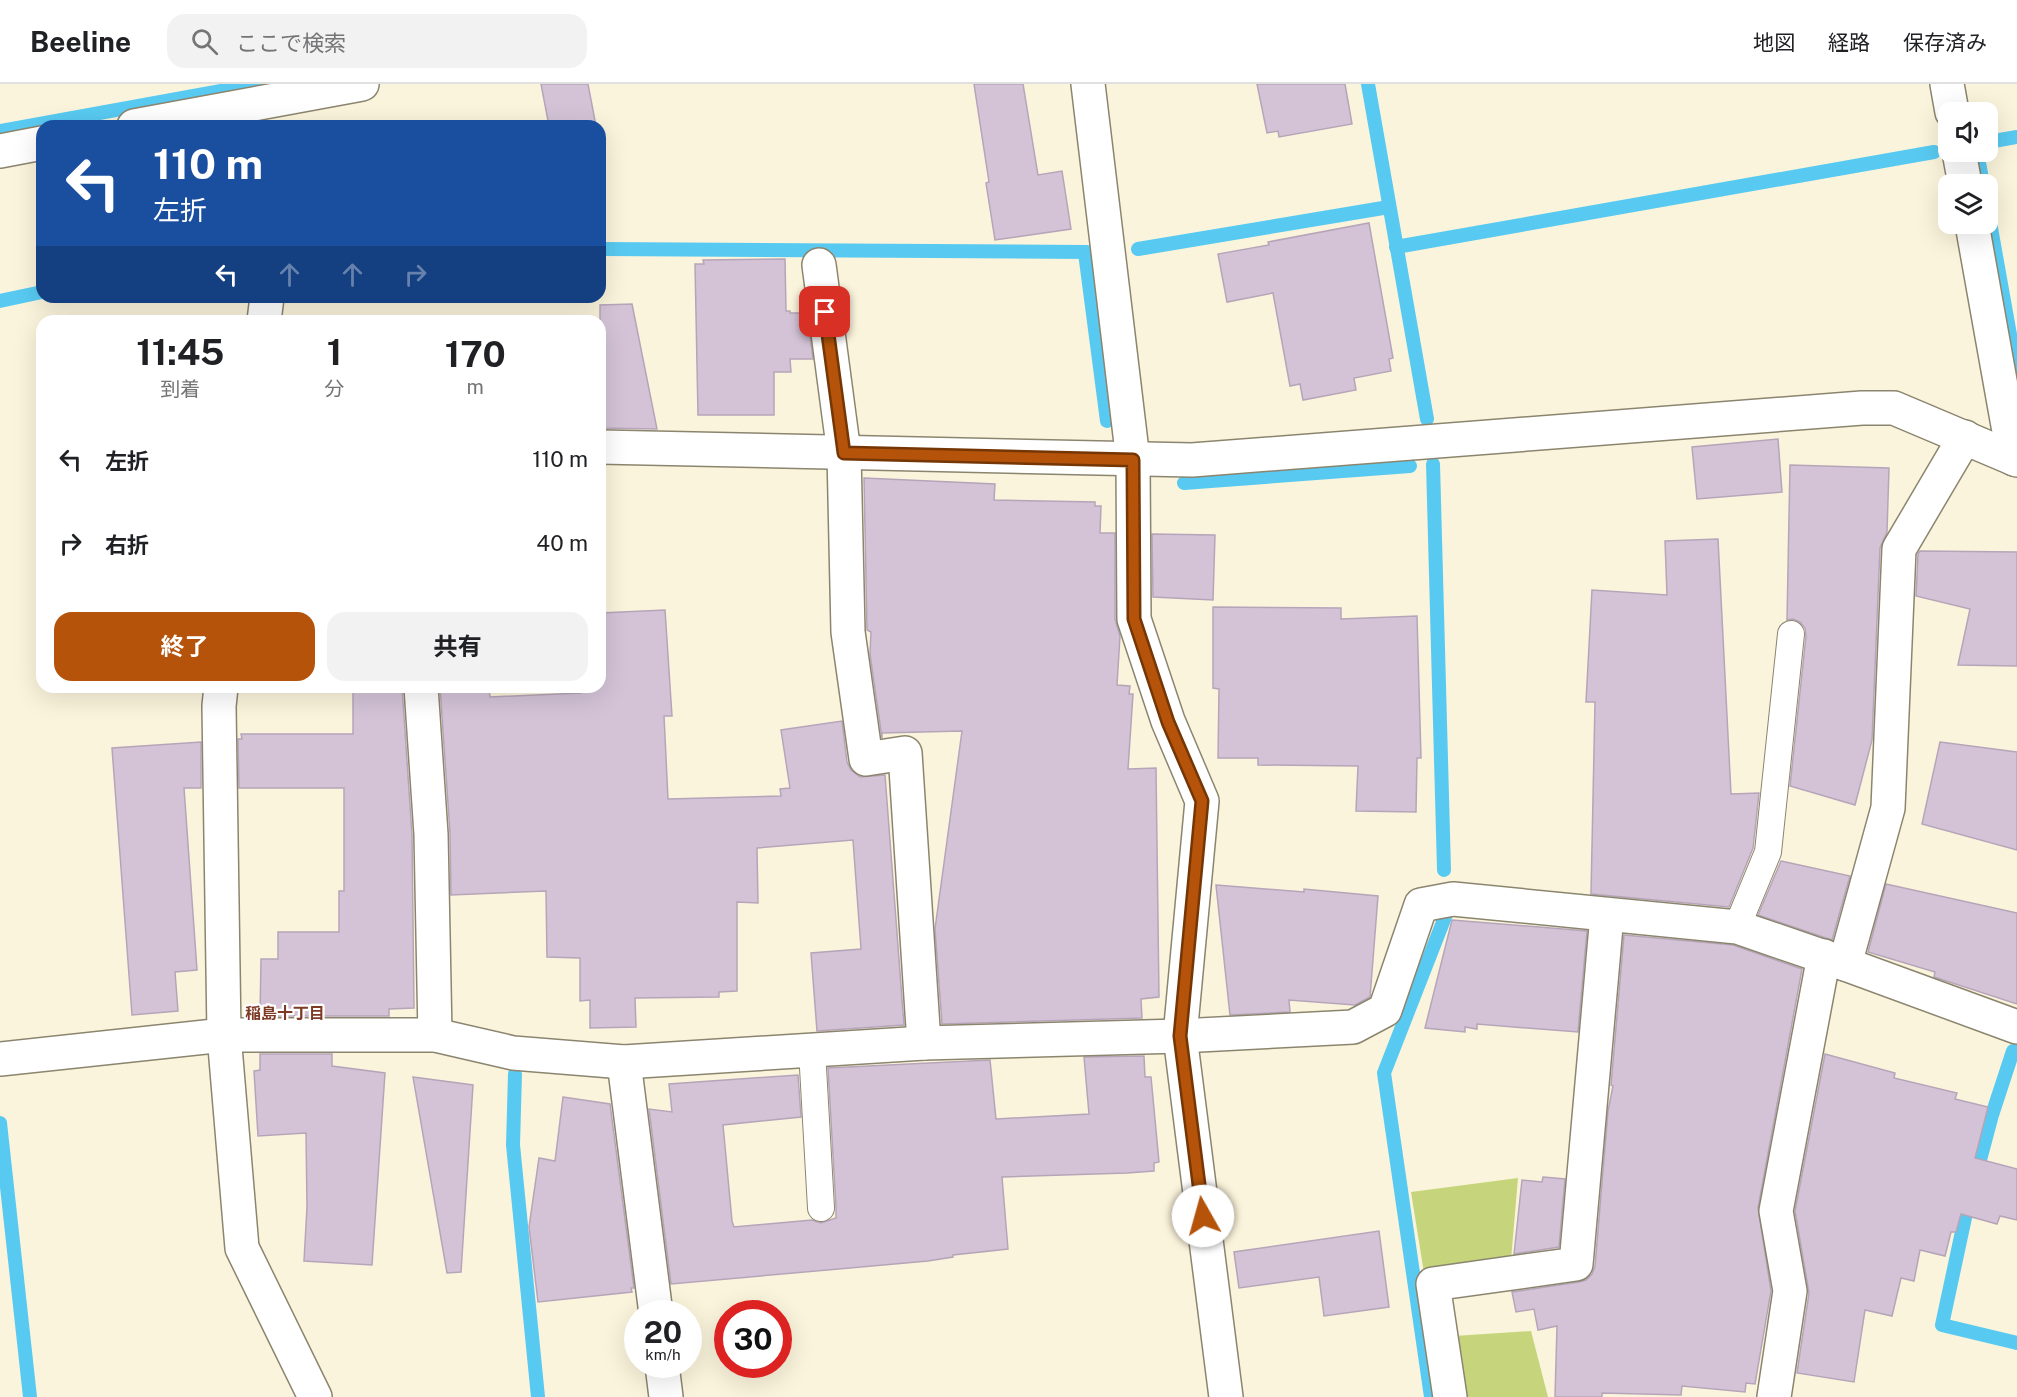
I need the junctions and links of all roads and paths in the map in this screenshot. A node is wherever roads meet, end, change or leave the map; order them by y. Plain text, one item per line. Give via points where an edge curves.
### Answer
1 (362, 84) edge
2 (1088, 84) edge
3 (1947, 84) edge
4 (290, 102) edge
5 (1950, 102) edge
6 (173, 120) edge
7 (36, 144) edge
8 (0, 151) edge
9 (1974, 234) edge
10 (819, 265) dead end
11 (1965, 437) junction
12 (606, 447) edge
13 (844, 453) junction
14 (2016, 459) edge
15 (1133, 460) junction
16 (1791, 634) dead end
17 (220, 693) edge
18 (421, 693) edge
19 (1607, 915) junction
20 (1737, 927) junction
21 (1834, 960) junction
22 (2017, 1027) edge
23 (224, 1035) junction
24 (435, 1035) junction
25 (1180, 1036) junction
26 (924, 1043) junction
27 (812, 1050) junction
28 (0, 1059) edge
29 (624, 1062) junction
30 (821, 1208) dead end
31 (654, 1300) edge
32 (664, 1378) edge
33 (315, 1397) edge
34 (666, 1397) edge
35 (1226, 1397) edge
36 (1450, 1397) edge
37 (1774, 1397) edge

1 - 4 street
2 - 15 street
3 - 5 street
4 - 6 street
7 - 8 street
9 - 14 street
10 - 13 street
11 - 14 street
11 - 15 street via 1894,408 1863,408 1192,460
11 - 21 street via 1899,549 1888,808
12 - 13 street
13 - 15 street
13 - 26 street via 848,632 866,759 905,753
15 - 25 street via 1134,619 1168,722 1202,801
16 - 20 lane via 1768,852
17 - 23 street
18 - 24 street via 431,834
19 - 20 street
19 - 25 street via 1453,899 1421,904 1385,1010 1353,1027
19 - 36 street via 1576,1263 1433,1284
20 - 21 street
21 - 22 street
21 - 37 street via 1776,1211 1790,1291
23 - 24 street
23 - 28 street
23 - 33 street via 242,1248
24 - 29 street via 513,1053
25 - 26 street
25 - 35 street
26 - 27 street
27 - 29 street
27 - 30 lane
29 - 31 street
32 - 34 street

